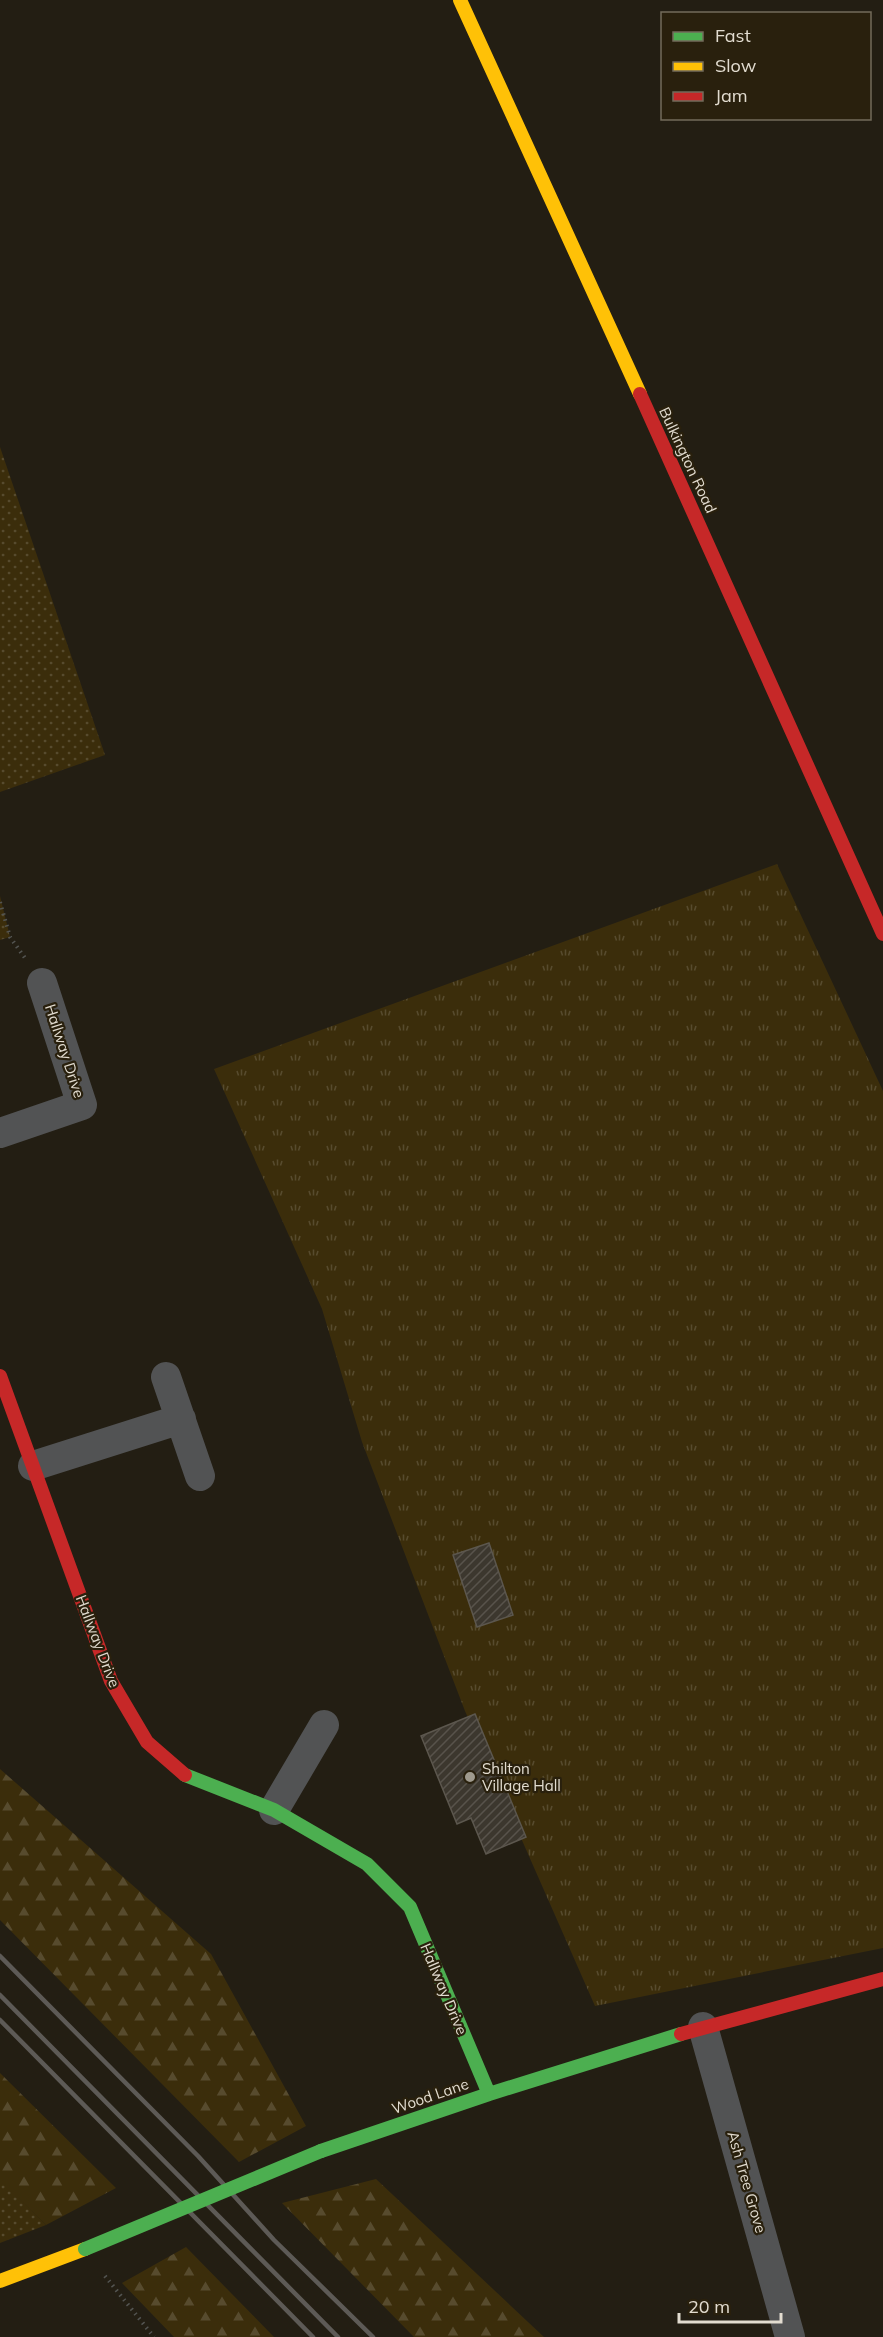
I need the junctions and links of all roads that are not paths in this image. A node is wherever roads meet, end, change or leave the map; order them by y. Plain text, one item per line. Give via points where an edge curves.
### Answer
1 (460, 0) edge
2 (883, 934) edge
3 (42, 983) road end
4 (0, 1133) edge
5 (0, 1376) edge
6 (166, 1377) dead end
7 (180, 1419) junction
8 (7, 1421) edge
9 (33, 1466) junction
10 (200, 1476) dead end
11 (324, 1725) dead end
12 (274, 1810) junction
13 (883, 1979) edge
14 (703, 2027) junction
15 (489, 2094) junction
16 (0, 2281) edge
17 (790, 2337) edge

1 - 2 street, Bulkington Road
3 - 4 street, Hallway Drive via 82,1106
5 - 8 street, Hallway Drive
6 - 7 street
7 - 9 street
7 - 10 street
8 - 9 street, Hallway Drive
9 - 12 street, Hallway Drive via 111,1681 147,1742 186,1776
11 - 12 street
12 - 15 street, Hallway Drive via 367,1864 410,1907
13 - 14 street, Wood Lane
14 - 15 street, Wood Lane
14 - 17 street, Ash Tree Grove
15 - 16 street, Wood Lane, bridge via 321,2151

